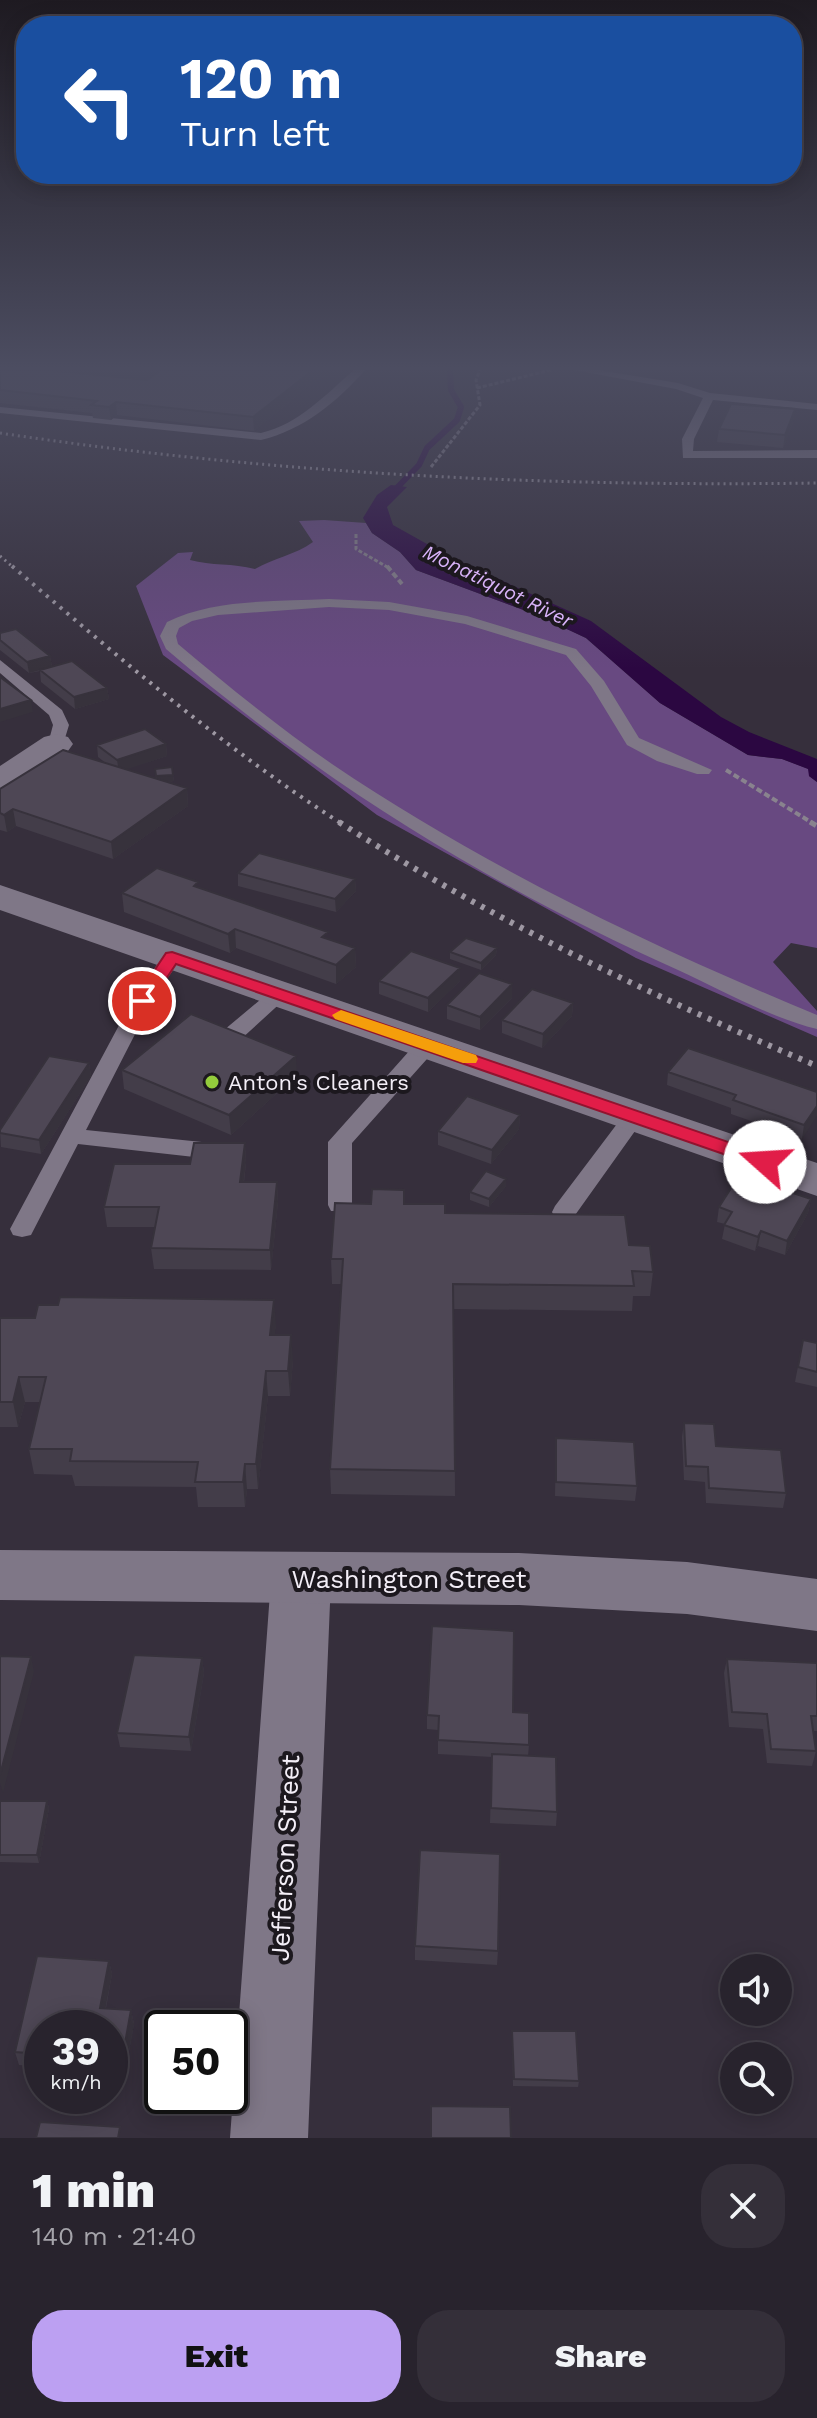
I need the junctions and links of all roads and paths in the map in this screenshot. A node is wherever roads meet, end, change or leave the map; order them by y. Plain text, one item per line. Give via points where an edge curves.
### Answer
1 (0, 665) edge
2 (56, 744) joint
3 (703, 770) dead end
4 (0, 782) edge
5 (0, 897) edge
6 (172, 957) junction
7 (279, 994) junction
8 (817, 1023) edge
9 (232, 1035) edge
10 (427, 1045) junction
11 (634, 1117) junction
12 (71, 1136) junction
13 (228, 1153) edge
14 (817, 1180) edge
15 (340, 1205) edge
16 (564, 1212) edge
17 (22, 1229) dead end
18 (0, 1575) edge
19 (301, 1579) junction
20 (817, 1605) edge
21 (269, 2138) edge

1 - 2 lane via 56,713 61,725
2 - 4 main road
3 - 8 lane via 633,741 571,652 467,620 389,606 329,603 188,617 172,625 168,636 171,646 260,720 481,863 691,971
5 - 6 main road
6 - 7 main road
6 - 12 lane via 142,1001
7 - 9 lane
7 - 10 main road
10 - 11 main road
10 - 15 lane via 340,1142
11 - 14 main road
11 - 16 lane
12 - 13 lane
12 - 17 lane
18 - 19 main road, Washington Street
19 - 20 main road, Washington Street via 519,1579 687,1588
19 - 21 main road, Jefferson Street

